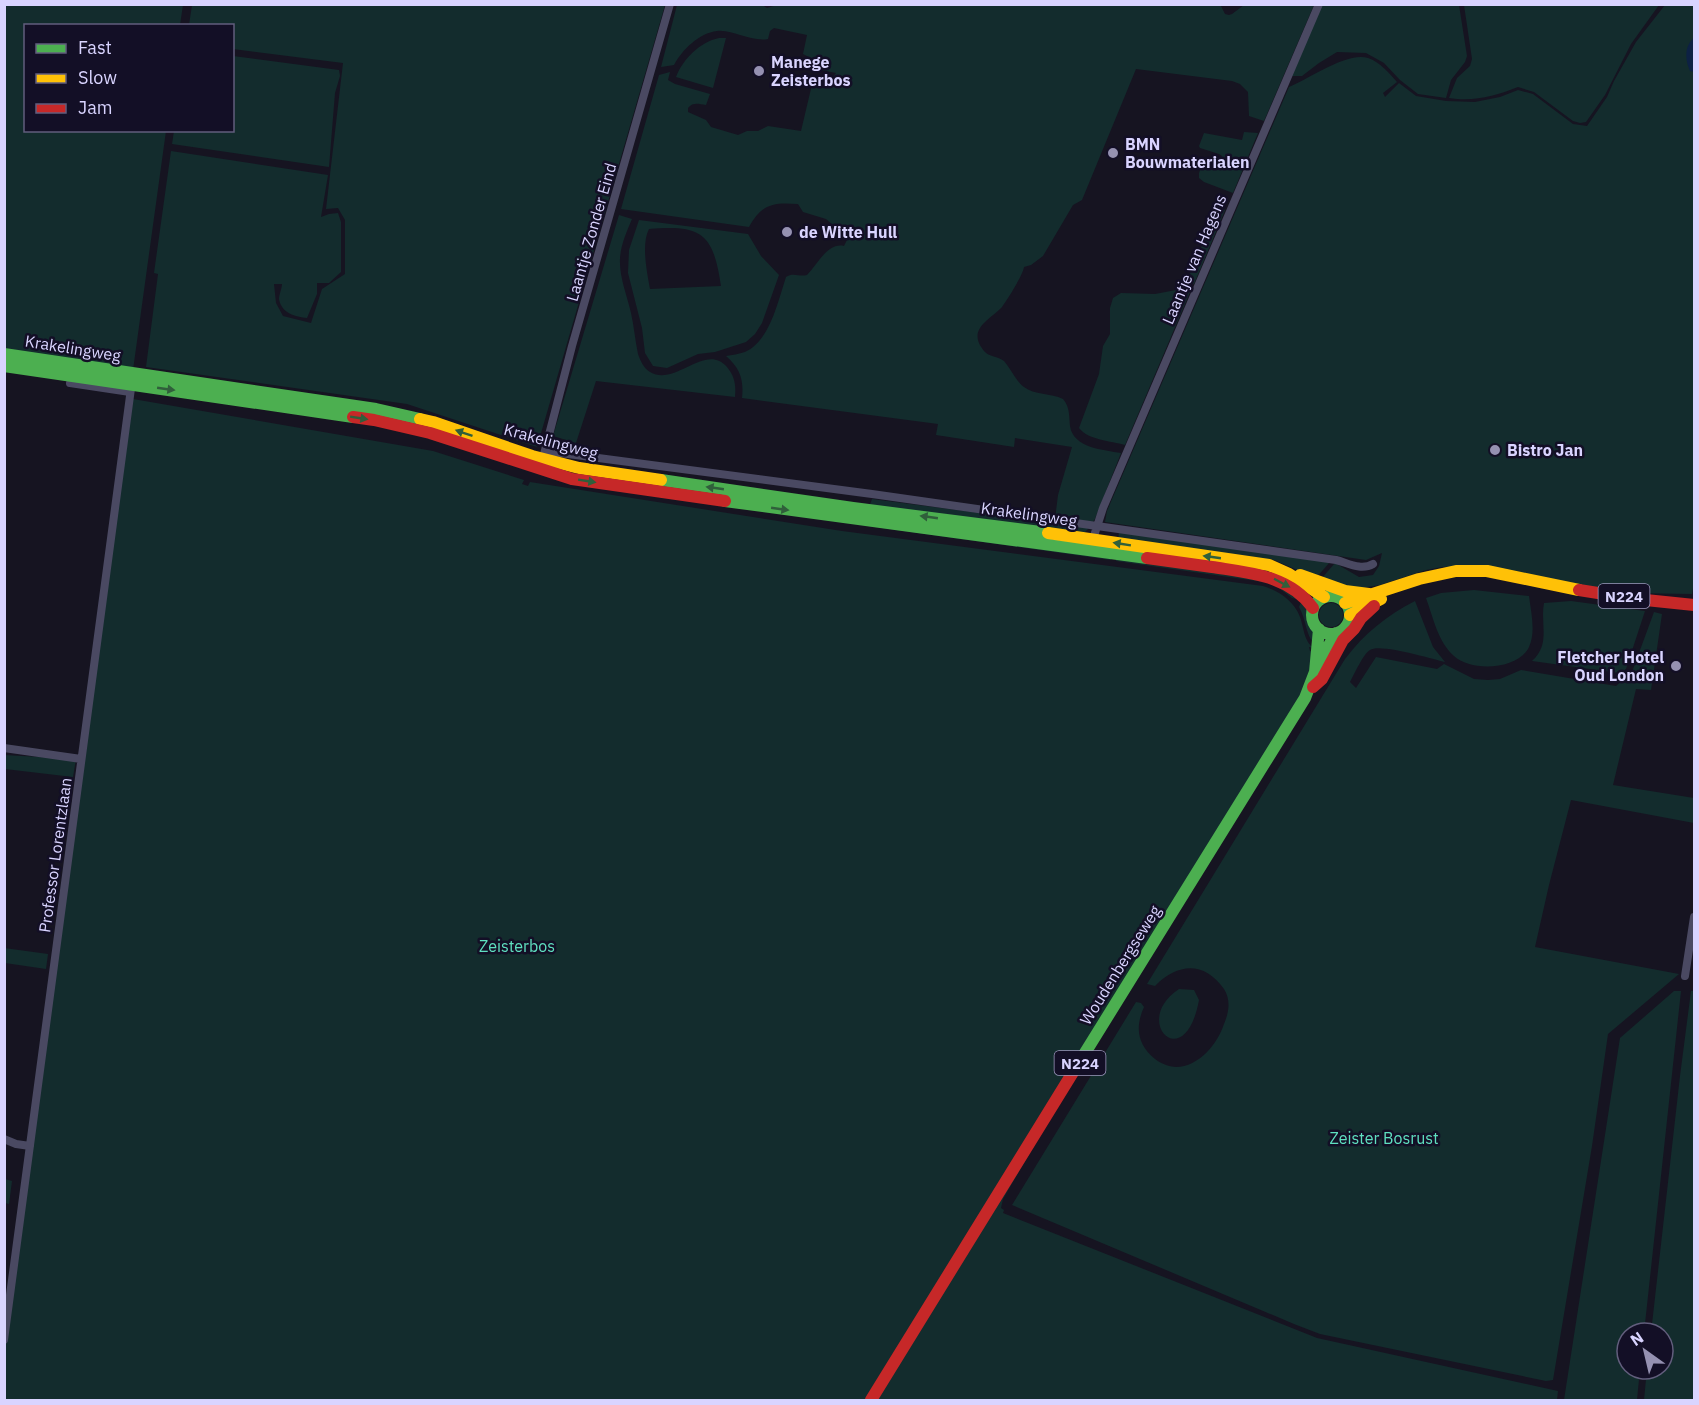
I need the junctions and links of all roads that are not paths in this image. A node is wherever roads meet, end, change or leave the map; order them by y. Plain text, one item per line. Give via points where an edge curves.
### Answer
1 (670, 4) edge
2 (1319, 4) edge
3 (4, 354) edge
4 (4, 366) edge
5 (70, 383) dead end
6 (131, 383) junction
7 (541, 459) junction
8 (1096, 526) junction
9 (1091, 544) junction
10 (1373, 564) dead end
11 (1289, 574) junction
12 (1324, 597) junction
13 (1376, 598) junction
14 (1695, 605) edge
15 (1313, 608) junction
16 (1348, 609) junction
17 (1318, 630) junction
18 (1336, 633) junction
19 (1317, 667) junction
20 (1309, 690) junction
21 (4, 748) edge
22 (81, 759) junction
23 (1695, 917) edge
24 (1685, 976) dead end
25 (4, 1140) edge
26 (30, 1146) junction
27 (4, 1340) edge
28 (871, 1401) edge

1 - 7 street, Laantje Zonder Eind
2 - 8 street, Laantje van Hagens
3 - 6 main road, Krakelingweg
4 - 6 main road, Krakelingweg
5 - 6 street, Krakelingweg
6 - 7 main road, Krakelingweg via 376,409 434,423
6 - 22 street, Professor Lorentzlaan
7 - 8 street, Krakelingweg
7 - 9 main road, Krakelingweg via 648,479
8 - 9 street, Krakelingweg
8 - 10 street, Krakelingweg via 1336,560 1359,567
11 -> 9 main road, Krakelingweg via 1269,565
9 -> 15 main road, Krakelingweg via 1266,576 1285,583
11 - 12 main road, Krakelingweg
11 - 13 main road
12 - 15 main road
12 - 16 main road via 1338,597
13 - 14 main road, N224 via 1441,578 1473,575
13 - 16 main road, N224
13 - 20 main road, N224 via 1369,612 1339,646 1322,679
15 - 17 main road, N224 via 1311,615
16 - 18 main road, N224 via 1346,626
17 - 18 main road
17 - 19 main road, Woudenbergseweg / N224
18 - 19 main road, Woudenbergseweg / N224
19 - 20 main road, Woudenbergseweg / N224
20 - 28 main road, Woudenbergseweg / N224
21 - 22 street
22 - 26 street, Professor Lorentzlaan
23 - 24 street
25 - 26 street
26 - 27 street, Professor Lorentzlaan

